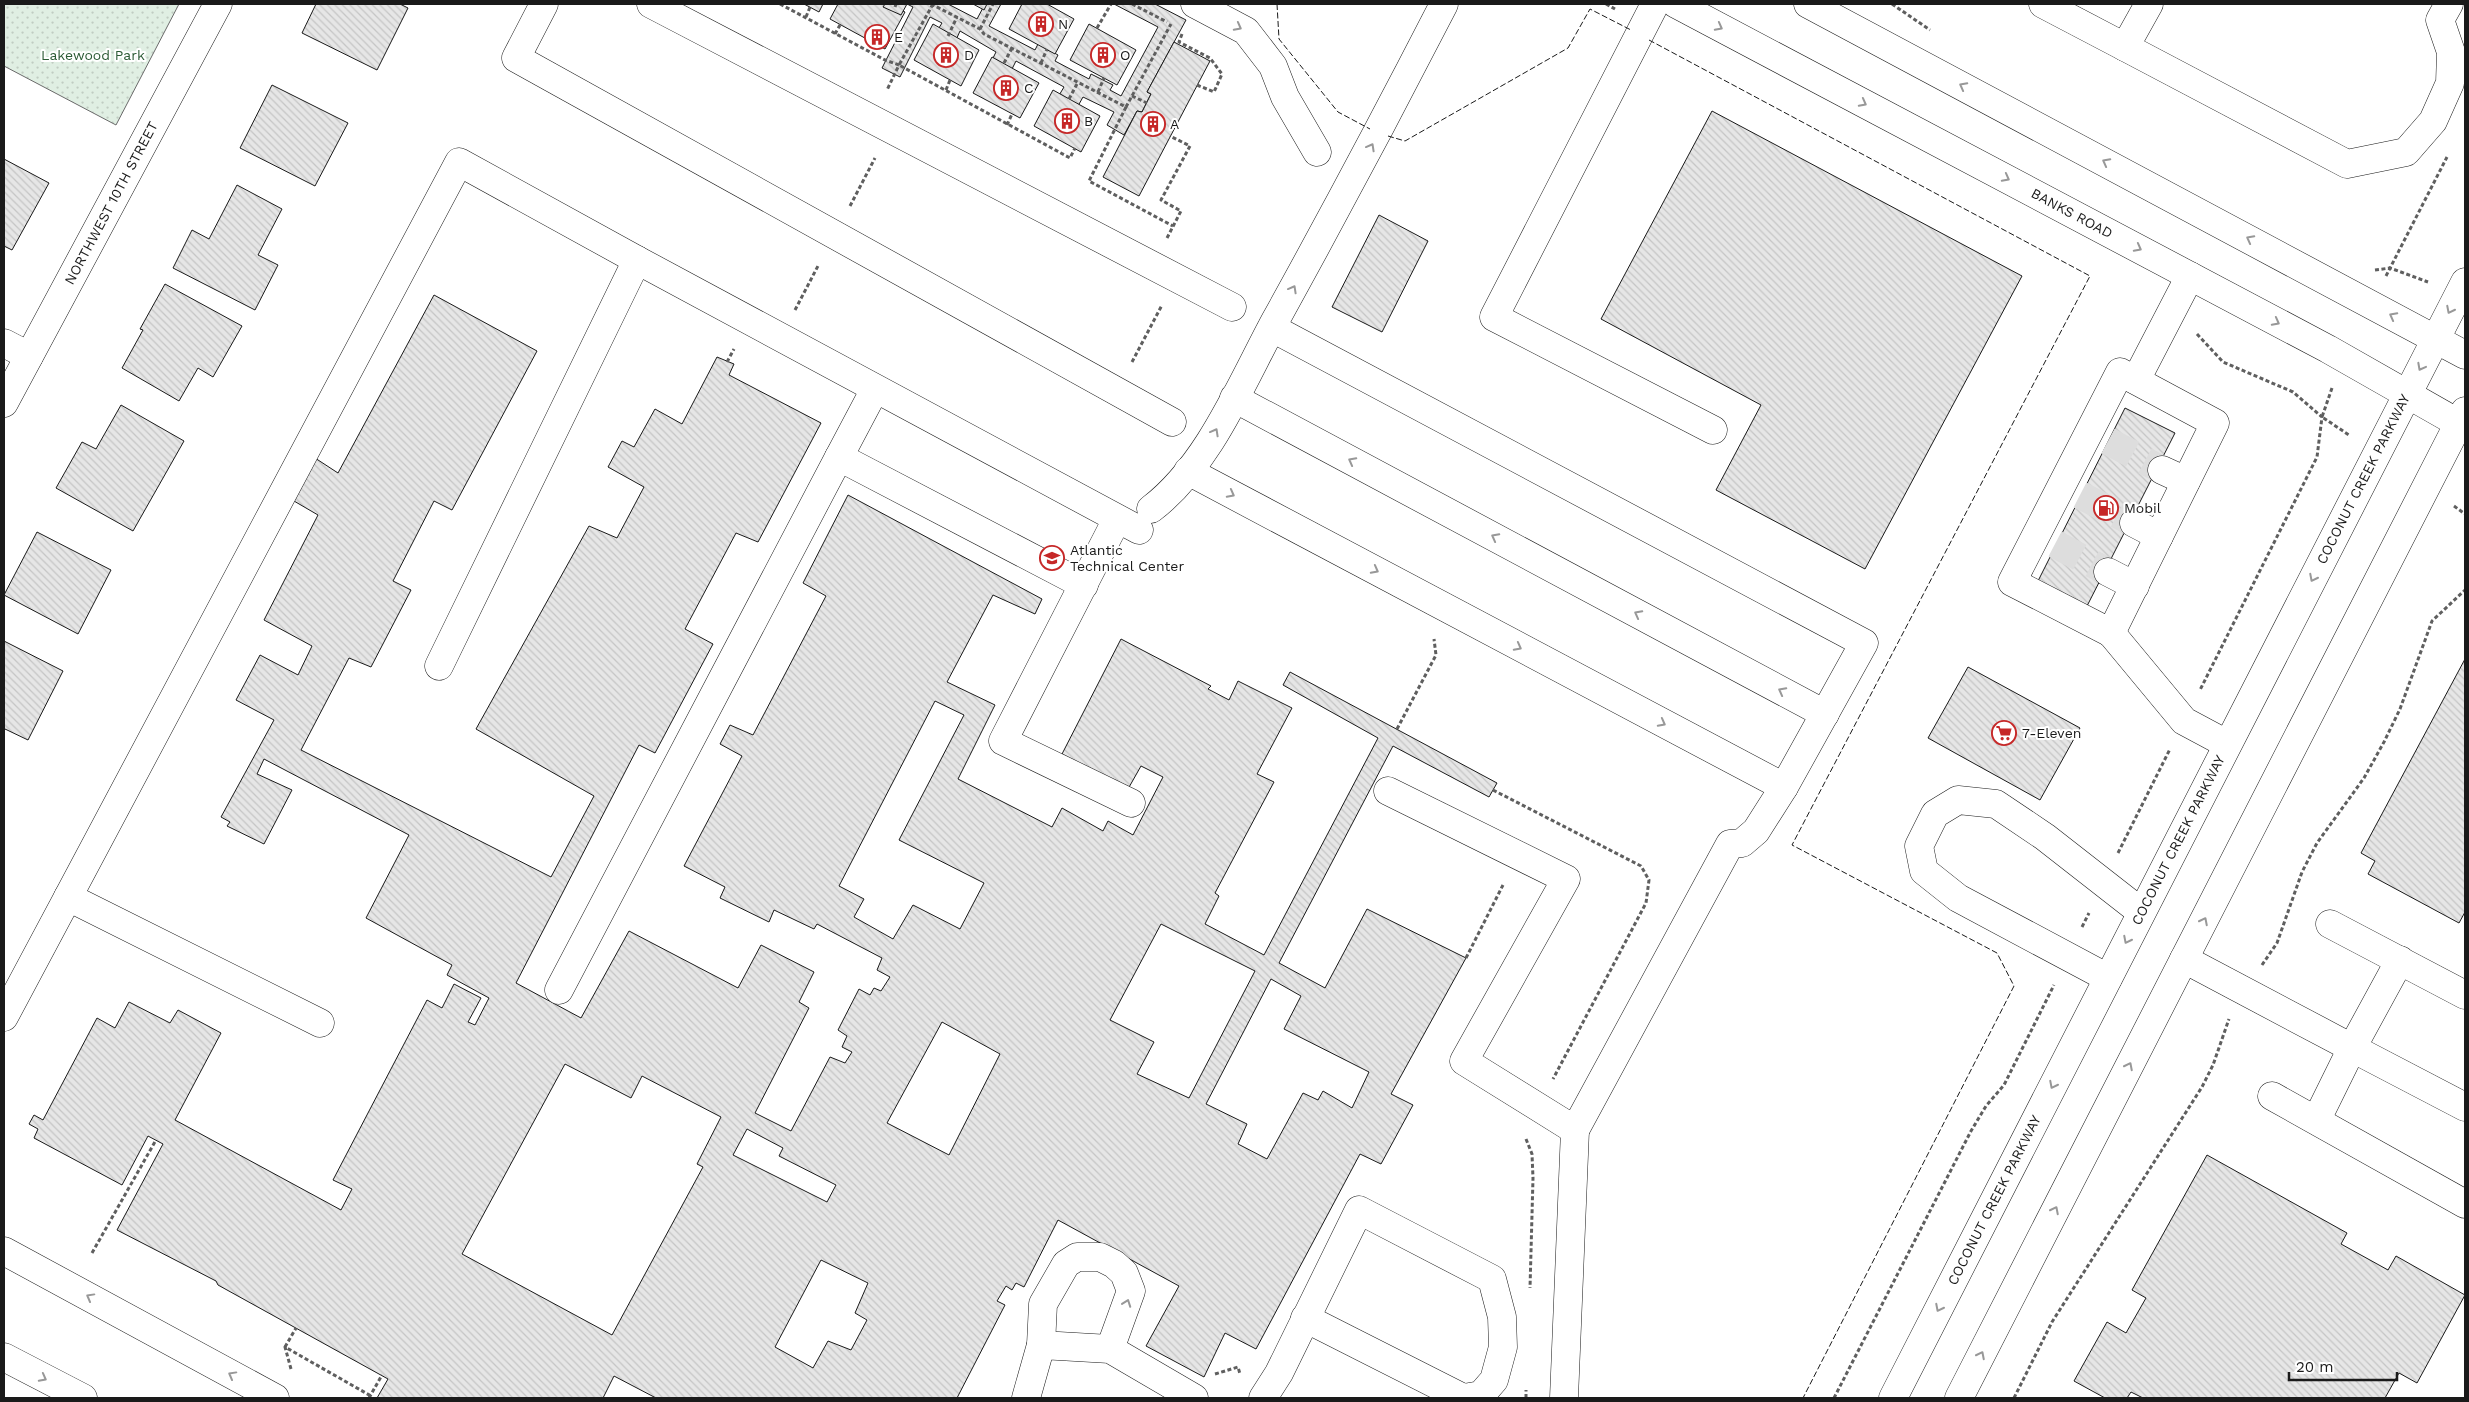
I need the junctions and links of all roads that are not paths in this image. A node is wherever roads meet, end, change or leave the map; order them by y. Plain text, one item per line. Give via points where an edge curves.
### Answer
1 (218, 4) edge
2 (544, 4) edge
3 (651, 4) edge
4 (1195, 4) edge
5 (1444, 4) edge
6 (1676, 4) edge
7 (1808, 4) edge
8 (2043, 4) edge
9 (2149, 4) edge
10 (2449, 4) edge
11 (1649, 14) edge
12 (2125, 47) junction
13 (1317, 152) dead end
14 (637, 260) junction
15 (2190, 276) junction
16 (2465, 282) edge
17 (1232, 308) dead end
18 (1272, 328) junction
19 (2436, 339) junction
20 (4, 343) edge
21 (2465, 355) edge
22 (29, 356) junction
23 (2136, 380) junction
24 (875, 389) junction
25 (2406, 394) junction
26 (1234, 398) junction
27 (4, 403) edge
28 (2463, 421) edge
29 (1172, 422) dead end
30 (1713, 430) dead end
31 (839, 457) junction
32 (2162, 470) tunnel mouth
33 (1188, 471) junction
34 (2186, 481) junction
35 (1136, 519) junction
36 (2134, 523) tunnel mouth
37 (2158, 536) junction
38 (2108, 572) tunnel mouth
39 (1084, 585) junction
40 (2135, 586) junction
41 (2111, 633) junction
42 (439, 666) dead end
43 (1825, 714) junction
44 (2227, 744) junction
45 (1784, 787) junction
46 (1388, 791) dead end
47 (1131, 802) dead end
48 (68, 897) junction
49 (2141, 912) junction
50 (2330, 924) dead end
51 (2184, 959) junction
52 (2400, 960) junction
53 (2108, 978) junction
54 (559, 990) dead end
55 (2465, 995) edge
56 (4, 1017) edge
57 (320, 1023) dead end
58 (2352, 1048) junction
59 (2272, 1096) dead end
60 (2465, 1107) edge
61 (2317, 1119) junction
62 (1575, 1130) junction
63 (2465, 1204) edge
64 (4, 1251) edge
65 (1305, 1318) junction
66 (1042, 1345) junction
67 (1110, 1349) junction
68 (4, 1357) edge
69 (83, 1398) edge
70 (275, 1398) edge
71 (1026, 1398) edge
72 (1194, 1398) edge
73 (1262, 1398) edge
74 (1464, 1398) edge
75 (1564, 1398) edge
76 (1893, 1398) edge
77 (1959, 1398) edge

1 - 22 main road, NORTHWEST 10TH STREET
2 - 29 main road via 516,58
3 - 17 main road
4 -> 13 main road via 1246,31 1273,66 1286,97
18 -> 5 main road
6 -> 15 main road, BANKS ROAD
19 -> 7 main road
8 - 12 main road
9 - 12 main road
10 - 12 main road via 2440,20 2451,52 2450,82 2433,121 2406,152 2347,164
11 - 30 main road via 1494,317
14 - 24 main road
14 - 42 main road
14 - 48 main road via 459,162
15 - 23 main road
15 -> 25 main road, BANKS ROAD
16 -> 19 main road, COCONUT CREEK PARKWAY
18 - 26 main road
18 - 43 main road via 1864,643
19 - 21 main road
19 -> 25 main road, COCONUT CREEK PARKWAY
20 - 22 main road
22 - 27 main road, NORTHWEST 10TH STREET
23 - 34 main road via 2215,423
23 - 41 main road via 2120,372 2099,436 2045,539 2012,582
24 - 31 main road
24 - 35 main road
25 - 28 main road, BANKS ROAD
25 -> 44 main road, COCONUT CREEK PARKWAY
33 -> 26 main road via 1208,445
43 -> 26 main road
51 -> 28 main road
31 - 39 main road
31 - 54 main road
32 - 34 main road
33 - 35 main road via 1166,497
33 -> 45 main road
34 - 37 main road
35 - 39 main road
36 - 37 main road
37 - 40 main road
38 - 40 main road
39 - 47 main road via 1003,742
40 - 41 main road
41 - 44 main road via 2184,721
43 - 45 main road
44 - 49 main road, COCONUT CREEK PARKWAY
45 - 62 main road via 1756,831 1742,843 1730,844
46 - 62 main road via 1566,879 1464,1061
48 - 56 main road
48 - 57 main road
49 -> 53 main road, COCONUT CREEK PARKWAY
49 - 53 main road via 2045,837 1996,804 1958,800 1935,814 1919,846 1924,871 1958,898
50 - 52 main road
51 - 58 main road
77 -> 51 main road
52 - 55 main road
52 - 58 main road
53 -> 76 main road, COCONUT CREEK PARKWAY
58 - 60 main road
58 - 61 main road
59 - 61 main road
61 - 63 main road
62 - 75 main road
70 -> 64 main road
65 - 73 main road via 1279,1373
65 - 74 main road
65 - 74 main road via 1359,1210 1492,1279 1502,1316 1503,1347 1494,1380 1481,1395
66 - 67 main road
67 -> 66 main road via 1131,1291 1124,1273 1100,1256 1077,1257 1066,1264 1043,1304
66 - 71 main road
67 - 72 main road
68 -> 69 main road

